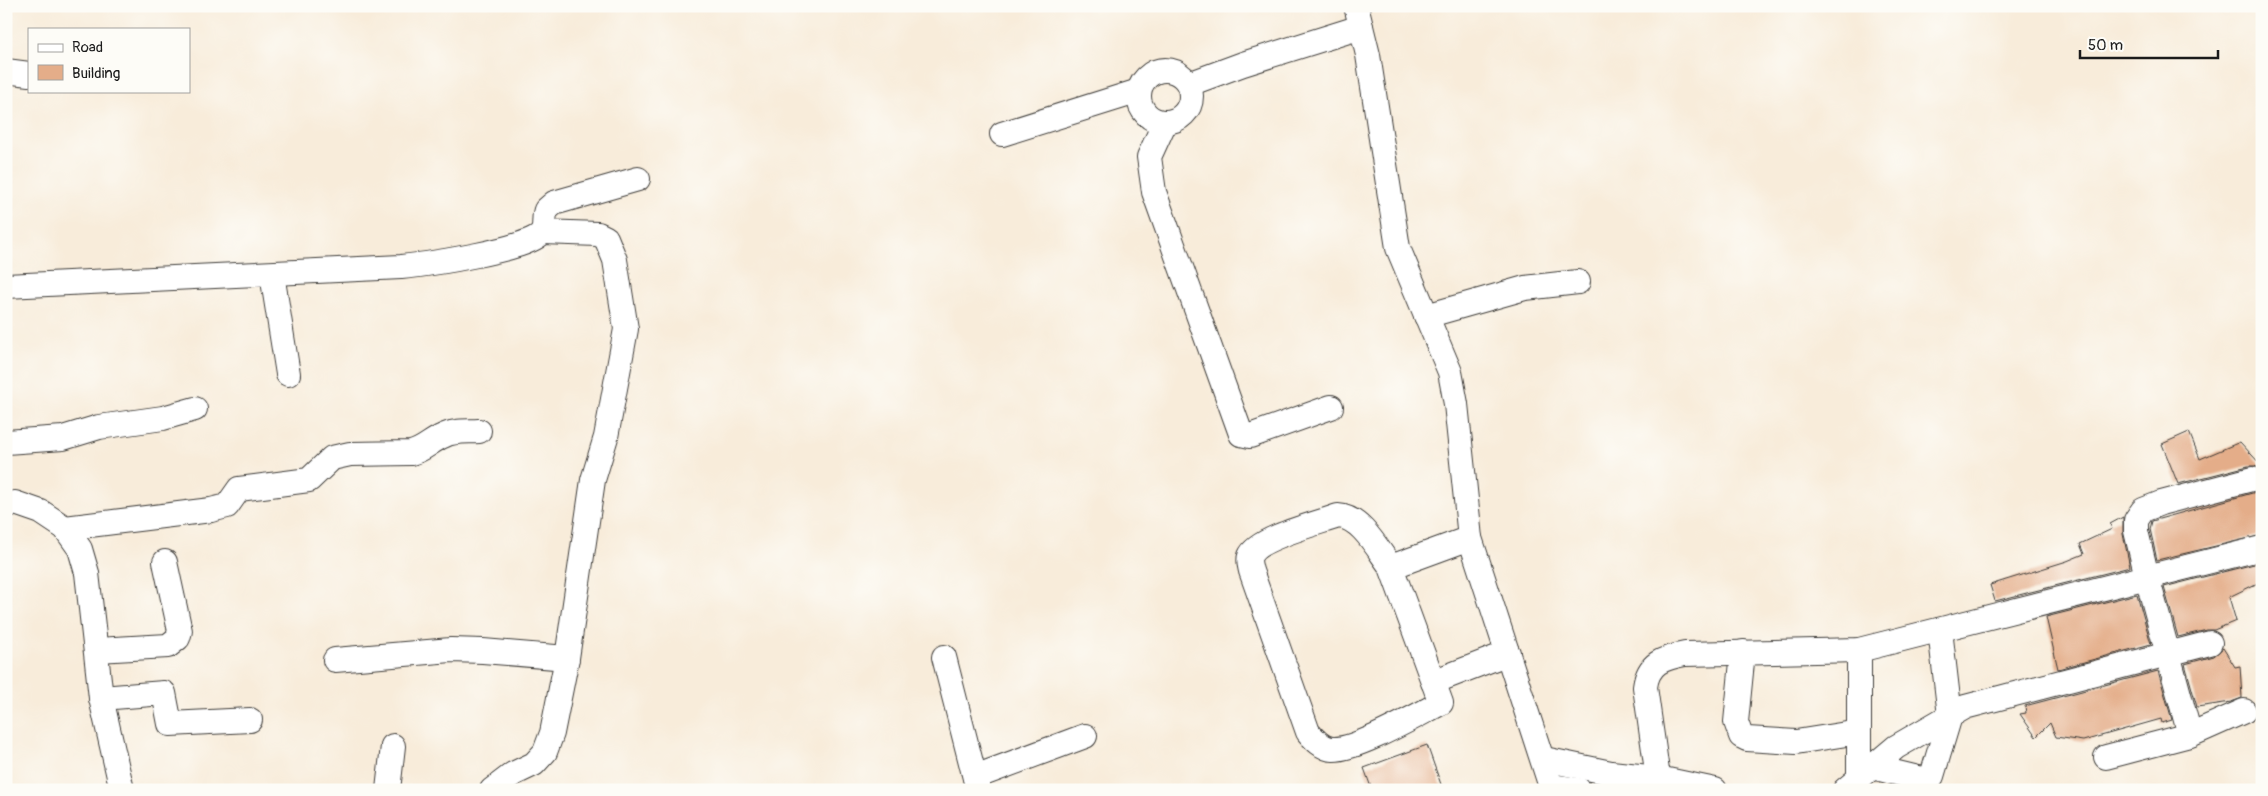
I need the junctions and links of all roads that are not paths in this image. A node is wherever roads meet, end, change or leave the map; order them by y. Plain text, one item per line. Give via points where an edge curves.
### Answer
1 (1358, 16) edge
2 (6, 71) edge
3 (28, 74) edge
4 (1189, 84) junction
5 (1139, 91) junction
6 (1165, 122) junction
7 (1002, 134) dead end
8 (638, 179) dead end
9 (543, 232) junction
10 (272, 274) junction
11 (1578, 282) dead end
12 (6, 286) edge
13 (1426, 316) junction
14 (288, 374) dead end
15 (1332, 407) dead end
16 (195, 409) dead end
17 (479, 431) dead end
18 (6, 442) edge
19 (2252, 480) dead end
20 (6, 505) edge
21 (65, 528) junction
22 (1470, 538) junction
23 (2262, 548) edge
24 (165, 562) dead end
25 (1392, 567) junction
26 (2147, 577) junction
27 (1940, 630) junction
28 (2210, 643) dead end
29 (97, 650) junction
30 (1859, 650) junction
31 (1743, 652) junction
32 (1508, 653) junction
33 (2169, 654) junction
34 (944, 657) dead end
35 (568, 658) junction
36 (335, 660) dead end
37 (1433, 682) junction
38 (100, 698) junction
39 (2244, 711) dead end
40 (1950, 716) junction
41 (250, 720) dead end
42 (1859, 732) junction
43 (2190, 735) junction
44 (1085, 736) dead end
45 (393, 746) dead end
46 (2106, 757) dead end
47 (1544, 759) junction
48 (1658, 778) junction
49 (1859, 778) edge
50 (976, 783) edge
51 (1552, 788) edge
52 (1701, 788) edge
53 (122, 790) edge
54 (388, 790) edge
55 (492, 790) edge
56 (1579, 790) edge

1 - 4 street
1 - 13 street via 1368,56 1398,248
2 - 3 street
4 - 5 street via 1173,71 1158,70 1146,78
4 - 6 street via 1191,100 1188,109 1182,116
5 - 6 street via 1142,109 1148,116
5 - 7 street
6 - 15 street via 1149,157 1154,192 1241,434 1250,436
8 - 9 street via 554,203 546,210
9 - 10 street via 522,244 445,262
9 - 35 street via 598,234 606,238 615,260 626,328 606,437 593,480
10 - 12 street
10 - 14 street
11 - 13 street via 1504,292
13 - 22 street via 1454,389
16 - 18 street via 163,418 99,427 64,438
17 - 21 street via 443,436 411,453 350,454 332,458 309,480 239,489 227,506 211,510
19 - 26 street via 2144,510 2136,520 2136,531
20 - 21 street via 15,504 41,512
21 - 29 street via 80,549 87,573
22 - 25 street
22 - 32 street
23 - 26 street
24 - 29 street via 180,631 178,638 168,646
25 - 37 street
25 - 37 street via 1356,523 1338,516 1272,539 1250,554 1249,563 1308,732 1323,746 1333,749 1357,744 1441,703
26 - 27 street
26 - 33 street
27 - 30 street
27 - 40 street
28 - 33 street
29 - 38 street
30 - 31 street
30 - 42 street
31 - 42 street via 1736,722 1741,736 1796,742
31 - 48 street via 1672,656 1646,674
32 - 37 street
32 - 47 street
33 - 40 street via 1965,707
33 - 43 street
34 - 50 street
35 - 36 street via 452,650
35 - 55 street via 552,734 545,752 534,764 513,774
38 - 41 street via 164,693 170,724
38 - 53 street
39 - 43 street
40 - 49 street via 1896,747
40 - 49 street via 1930,778
42 - 49 street
43 - 46 street
44 - 50 street
45 - 54 street
47 - 48 street via 1611,773
47 - 51 street
48 - 52 street
51 - 56 street

